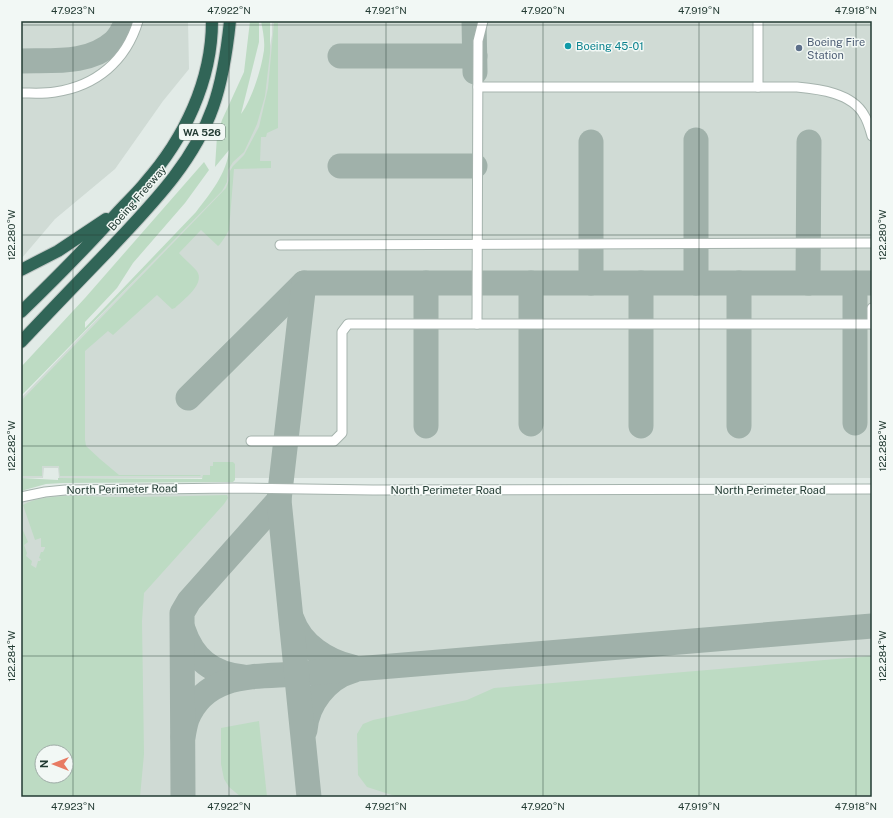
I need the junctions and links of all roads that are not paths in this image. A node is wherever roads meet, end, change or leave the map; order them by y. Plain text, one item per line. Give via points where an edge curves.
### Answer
1 (138, 21) edge
2 (212, 21) edge
3 (230, 21) edge
4 (483, 21) edge
5 (758, 21) edge
6 (478, 86) junction
7 (758, 87) junction
8 (21, 93) edge
9 (872, 136) edge
10 (122, 208) junction
11 (872, 243) edge
12 (280, 245) dead end
13 (477, 245) junction
14 (21, 270) edge
15 (872, 308) edge
16 (21, 312) edge
17 (477, 324) junction
18 (872, 324) edge
19 (21, 342) edge
20 (251, 441) dead end
21 (872, 490) edge
22 (21, 497) edge

1 - 8 street via 129,44 113,65 88,83 54,92
2 - 10 highway, Boeing Freeway / WA 526 via 208,61 200,91 187,122 169,153 146,183
3 - 19 highway, Boeing Freeway / WA 526 via 226,57 213,107 202,132 170,184
4 - 6 street via 478,40
5 - 7 street
6 - 7 street
6 - 13 street
7 - 9 street via 834,92 856,104 864,115
10 - 14 highway via 58,251
10 - 16 highway, Boeing Freeway / WA 526 via 85,249
11 - 13 street
12 - 13 street
13 - 17 street
15 - 18 street
17 - 18 street
17 - 20 street via 348,324 342,332 342,433 334,441
21 - 22 street, North Perimeter Road via 235,488 65,490

